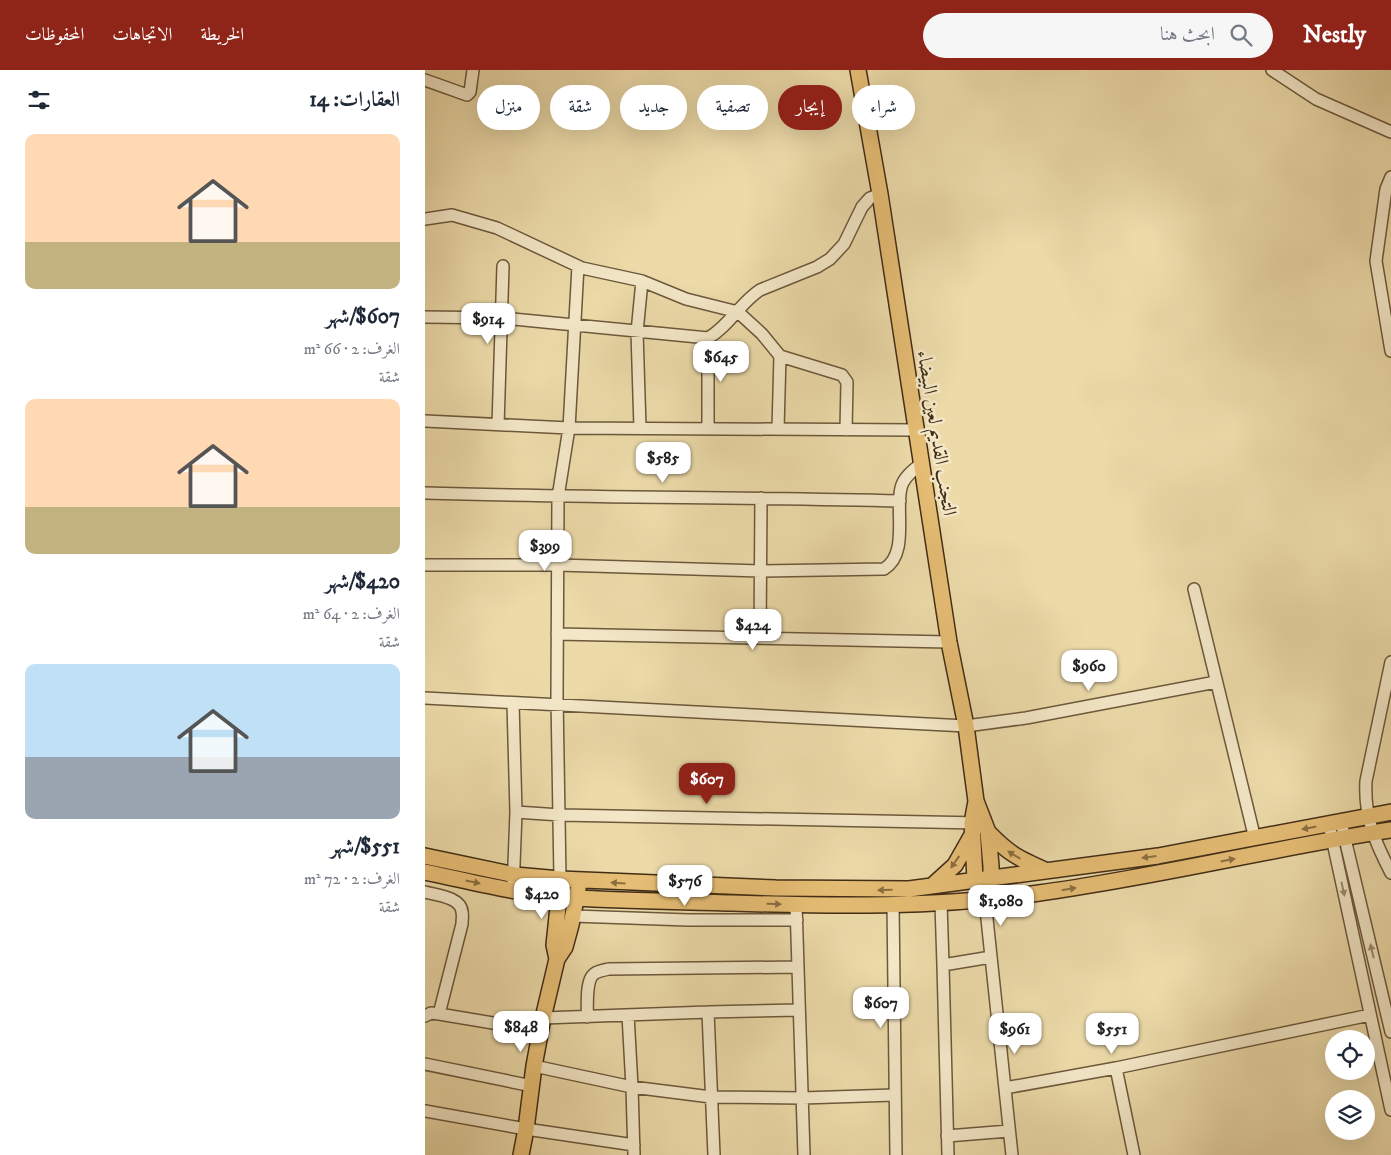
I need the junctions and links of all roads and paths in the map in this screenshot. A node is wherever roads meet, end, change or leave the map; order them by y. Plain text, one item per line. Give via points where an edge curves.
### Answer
1 (473, 70) edge
2 (858, 70) edge
3 (1272, 70) edge
4 (425, 80) edge
5 (1391, 132) edge
6 (1391, 177) edge
7 (880, 194) junction
8 (425, 219) edge
9 (503, 266) dead end
10 (578, 266) junction
11 (642, 282) junction
12 (738, 312) junction
13 (425, 317) edge
14 (503, 318) junction
15 (574, 325) junction
16 (637, 332) junction
17 (708, 338) junction
18 (1391, 348) edge
19 (780, 356) junction
20 (425, 421) edge
21 (498, 425) junction
22 (569, 428) junction
23 (639, 428) junction
24 (708, 429) junction
25 (778, 429) junction
26 (846, 430) junction
27 (915, 430) junction
28 (921, 464) junction
29 (425, 493) edge
30 (558, 497) junction
31 (761, 498) junction
32 (900, 501) junction
33 (425, 565) edge
34 (558, 565) junction
35 (761, 570) junction
36 (1194, 589) dead end
37 (557, 634) junction
38 (760, 638) junction
39 (949, 642) junction
40 (1391, 662) edge
41 (1216, 682) junction
42 (425, 698) edge
43 (513, 702) junction
44 (557, 705) junction
45 (966, 726) junction
46 (516, 812) junction
47 (1391, 812) edge
48 (560, 815) junction
49 (1368, 816) junction
50 (1335, 823) junction
51 (979, 828) junction
52 (1391, 830) edge
53 (1372, 833) junction
54 (1255, 838) junction
55 (1339, 838) junction
56 (425, 856) edge
57 (1046, 870) junction
58 (425, 872) edge
59 (1391, 873) edge
60 (515, 875) junction
61 (991, 879) junction
62 (560, 880) junction
63 (975, 880) junction
64 (579, 881) junction
65 (933, 885) junction
66 (513, 890) junction
67 (425, 892) edge
68 (560, 897) junction
69 (577, 897) junction
70 (985, 900) junction
71 (687, 901) junction
72 (753, 903) junction
73 (941, 903) junction
74 (893, 904) junction
75 (796, 905) junction
76 (573, 916) junction
77 (688, 920) junction
78 (753, 920) junction
79 (797, 920) junction
80 (991, 957) junction
81 (557, 959) junction
82 (943, 965) junction
83 (798, 967) junction
84 (799, 1010) junction
85 (708, 1012) junction
86 (439, 1014) junction
87 (628, 1015) junction
88 (1371, 1015) junction
89 (425, 1016) edge
90 (587, 1017) junction
91 (542, 1024) junction
92 (1391, 1032) edge
93 (425, 1064) edge
94 (534, 1066) junction
95 (1115, 1068) junction
96 (532, 1086) junction
97 (632, 1087) junction
98 (1005, 1088) junction
99 (895, 1095) junction
100 (711, 1097) junction
101 (802, 1098) junction
102 (1391, 1110) edge
103 (425, 1111) edge
104 (526, 1130) junction
105 (1009, 1131) junction
106 (947, 1136) junction
107 (634, 1150) edge
108 (521, 1155) edge
109 (714, 1155) edge
110 (804, 1155) edge
111 (896, 1155) edge
112 (948, 1155) edge
113 (1012, 1155) edge
114 (1134, 1155) edge

1 - 4 street via 467,95
2 - 7 main road, التجنب القديم لعين البيضاء
3 - 5 street via 1316,99
6 - 18 street via 1386,189 1376,261
7 - 12 street via 870,198 862,207 844,244 831,259 760,290
7 - 27 main road, التجنب القديم لعين البيضاء
8 - 10 street via 452,215 497,228
9 - 14 street
10 - 11 street
10 - 15 street
11 - 12 street via 686,299
11 - 16 street
12 - 17 street
12 - 19 street
13 - 14 street
14 - 15 street
14 - 21 street
15 - 16 street
15 - 22 street
16 - 17 street
16 - 23 street
17 - 24 street
19 - 25 street
19 - 26 street via 842,375 847,382
20 - 21 street
21 - 22 street
22 - 23 street
22 - 30 street
23 - 24 street
24 - 25 street
25 - 26 street
26 - 27 street
27 - 28 main road, التجنب القديم لعين البيضاء
28 - 32 street via 901,486
28 - 39 main road, التجنب القديم لعين البيضاء
29 - 30 street
30 - 31 street
30 - 34 street
31 - 32 street
31 - 35 street
32 - 35 street via 899,544 894,559 884,568
33 - 34 street
34 - 35 street
34 - 37 street
35 - 38 street
36 - 41 street
37 - 38 street
37 - 44 street
38 - 39 street
39 - 45 main road, التجنب القديم لعين البيضاء
40 - 49 street via 1366,781
41 - 45 street via 1026,718
41 - 54 street
42 - 43 street
43 - 44 street
43 - 46 street
44 - 45 street
44 - 48 street
45 - 51 main road, التجنب القديم لعين البيضاء
46 - 48 street
46 - 60 street
47 - 49 main road
48 - 51 street
48 - 62 street
49 - 50 main road
49 - 53 street
50 -> 54 main road
50 - 55 street
57 -> 51 main road via 1017,858
51 - 61 main road
51 - 63 main road
51 -> 65 main road via 955,865
52 - 53 main road
53 - 55 main road
53 - 59 street
54 -> 57 main road via 1158,856
70 -> 55 main road via 1105,883
55 -> 88 street
92 -> 55 street
56 - 60 main road
57 - 61 main road
58 -> 66 main road
60 - 62 main road
60 - 66 street
61 - 63 main road
61 - 70 main road
62 - 64 main road
62 - 68 main road
63 - 65 main road
63 - 70 main road
65 -> 64 main road via 886,890
64 - 69 main road
66 - 68 main road
67 - 86 street via 448,898 461,906 462,911
68 - 69 main road
68 - 81 main road via 554,945
69 - 71 main road
69 - 76 main road
70 - 73 main road
70 - 80 street
71 - 72 main road
71 - 77 street
72 -> 75 main road
72 - 78 street
73 - 74 main road
73 - 82 street
74 - 75 main road
74 - 99 street
75 - 79 street
76 - 77 street
76 - 81 main road via 565,947
77 - 78 street
78 - 79 street
79 - 83 street
80 - 82 street
80 - 98 street
81 - 91 main road
82 - 106 street
83 - 84 street
83 - 90 street via 599,971 589,981
84 - 85 street
84 - 101 street
85 - 87 street
85 - 100 street
86 - 89 street
86 - 91 street
87 - 90 street
87 - 97 street
88 - 95 street
88 - 102 street
90 - 91 street
91 - 94 main road
93 - 96 street
94 - 96 main road
94 - 97 street
95 - 98 street
95 - 114 street
96 - 104 main road
97 - 100 street
97 - 107 street
98 - 105 street
99 - 101 street
99 - 111 street
100 - 101 street
100 - 109 street
101 - 110 street
103 - 104 street
104 - 107 street
104 - 108 main road
105 - 106 street
105 - 113 street
106 - 112 street

